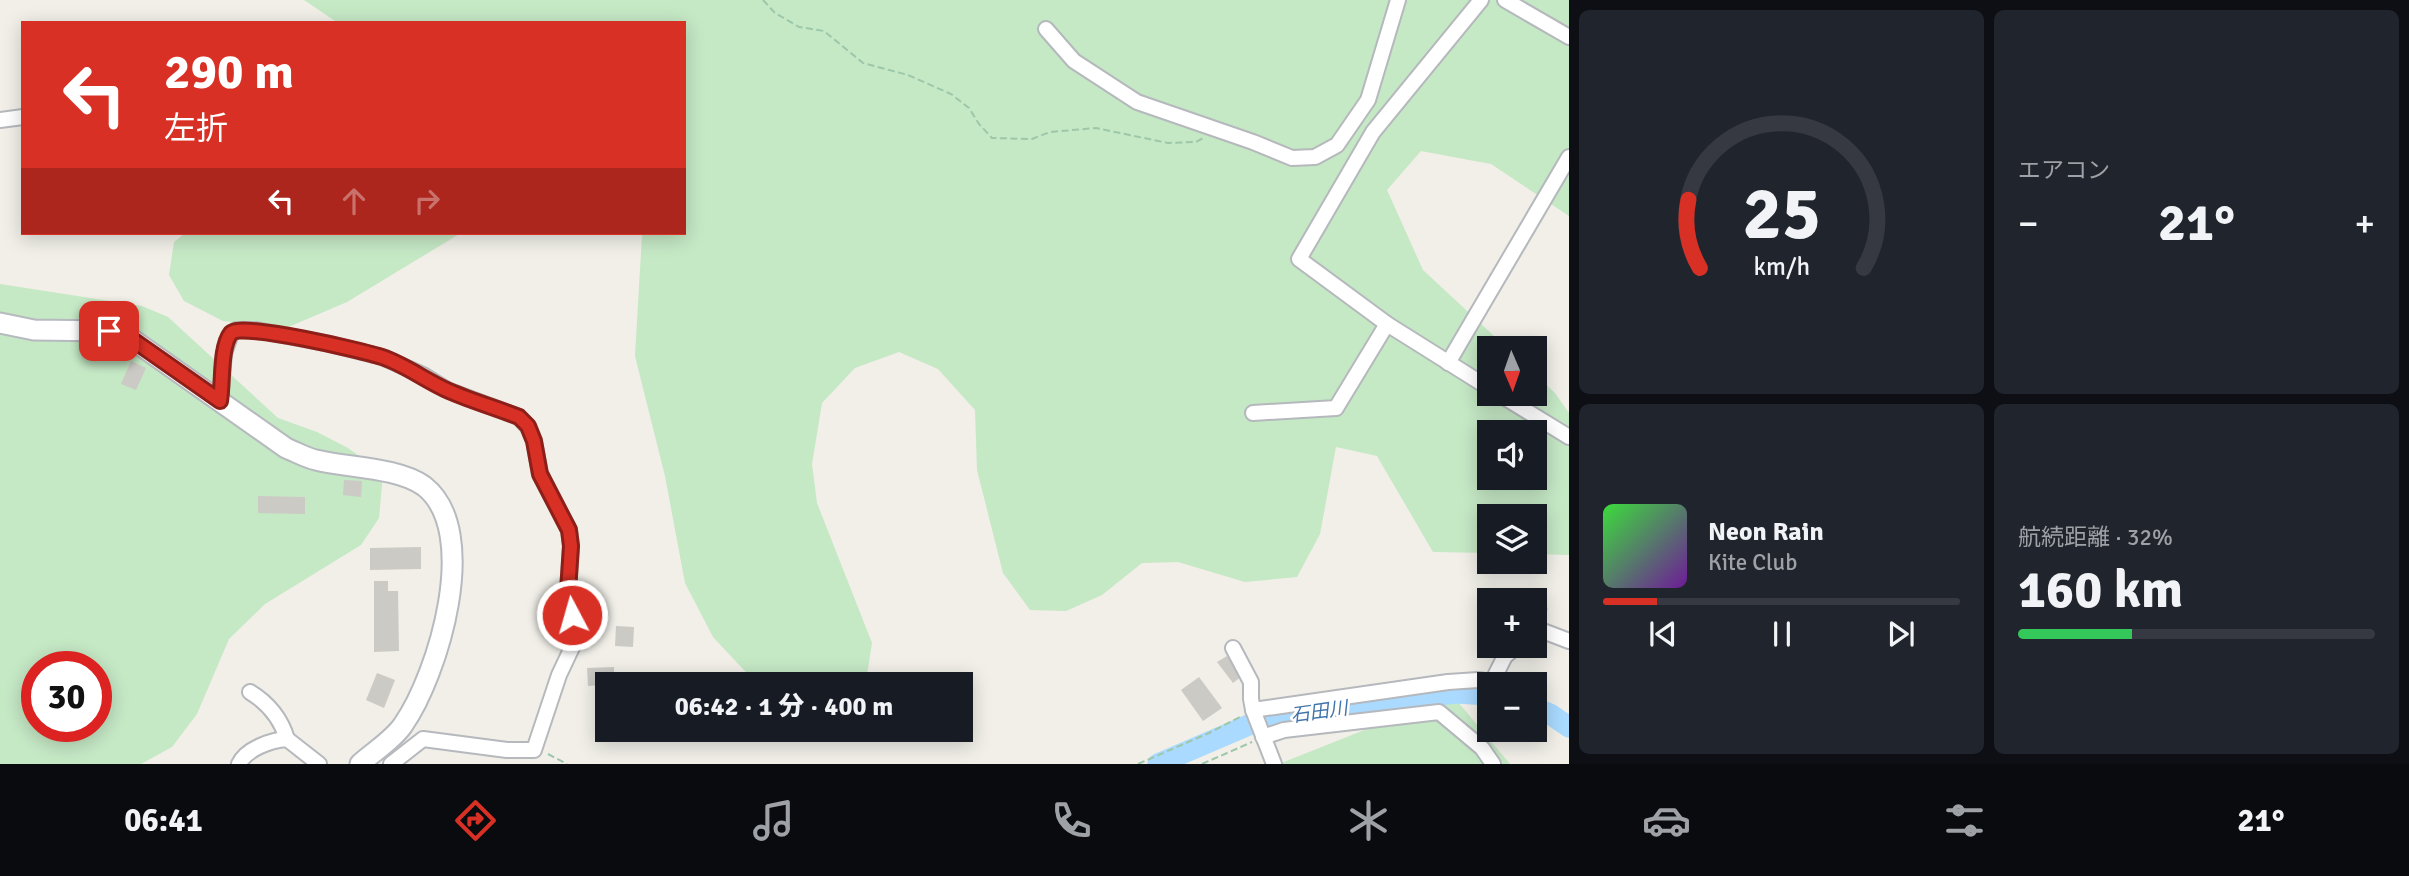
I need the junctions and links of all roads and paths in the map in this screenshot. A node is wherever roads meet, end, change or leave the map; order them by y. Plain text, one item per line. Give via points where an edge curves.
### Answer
1 (762, 0) edge
2 (1398, 0) edge
3 (1481, 0) edge
4 (1505, 0) edge
5 (1046, 29) dead end
6 (1569, 37) edge
7 (21, 117) edge
8 (0, 120) edge
9 (1216, 130) junction
10 (1569, 157) edge
11 (0, 323) edge
12 (1388, 324) junction
13 (1448, 362) junction
14 (1477, 380) edge
15 (220, 401) junction
16 (1519, 406) edge
17 (1253, 413) dead end
18 (1569, 437) edge
19 (1547, 633) edge
20 (1569, 641) edge
21 (1233, 648) dead end
22 (1477, 683) edge
23 (250, 692) dead end
24 (1253, 709) junction
25 (1263, 737) junction
26 (286, 739) junction
27 (534, 750) junction
28 (239, 764) edge
29 (319, 764) edge
30 (360, 764) edge
31 (391, 764) edge
32 (567, 764) edge
33 (1138, 764) edge
34 (1202, 764) edge
35 (1274, 764) edge
36 (1493, 764) edge

1 - 9 path via 799,27 824,32 863,62 951,94 969,108 992,138 1032,139 1051,132 1096,128 1168,143 1196,142
2 - 9 street via 1368,100 1336,145 1315,157 1292,158
3 - 12 street via 1373,132 1299,259
4 - 6 street
5 - 9 street via 1074,61 1116,90
7 - 8 street
10 - 13 street
11 - 15 main road via 34,330 109,331 133,340
12 - 13 street
12 - 17 street via 1336,408
13 - 14 street
15 - 27 street via 224,353 231,334 256,330 383,357 447,390 519,417 528,426 540,474 569,530 568,591 576,639
15 - 30 main road via 286,448 313,460 400,475 421,484 445,514 452,557 443,636 401,727
16 - 18 street
19 - 20 street
21 - 24 street via 1251,682
22 - 24 street via 1448,682
23 - 26 street via 264,700
24 - 25 street
24 - 33 path
25 - 34 path
25 - 35 street
25 - 36 street via 1284,730 1439,712 1482,748
26 - 28 street via 248,752
26 - 29 street
27 - 31 street via 423,740
27 - 32 path

